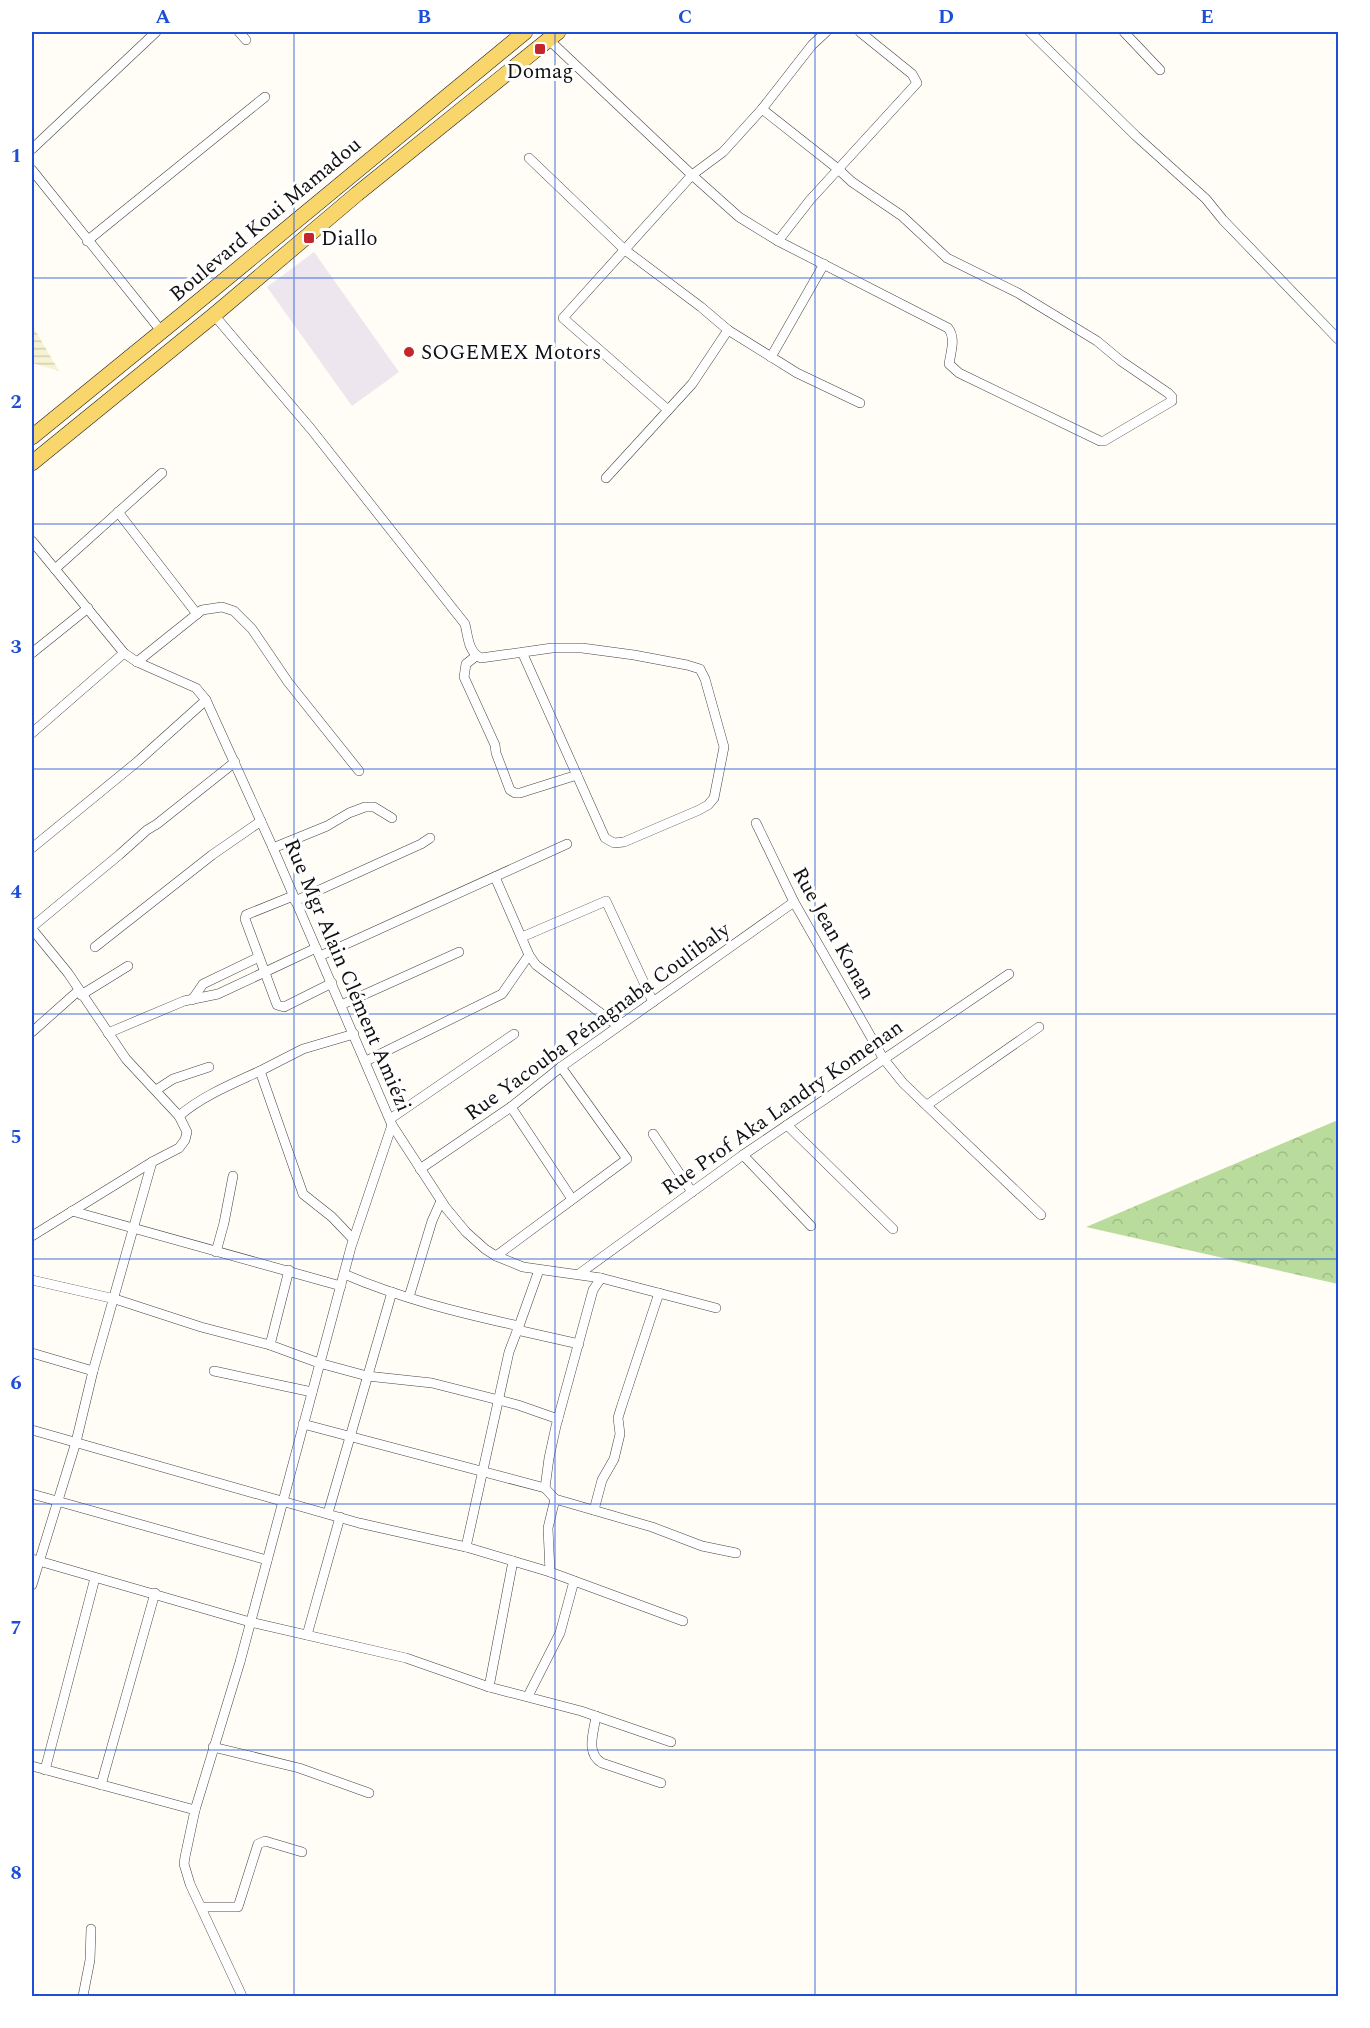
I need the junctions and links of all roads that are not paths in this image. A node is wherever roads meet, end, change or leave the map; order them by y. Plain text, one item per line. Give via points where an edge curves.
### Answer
1 (156, 32) edge
2 (239, 32) edge
3 (525, 32) edge
4 (826, 32) edge
5 (860, 32) edge
6 (1030, 32) edge
7 (1124, 32) edge
8 (553, 35) edge
9 (246, 40) dead end
10 (1160, 70) dead end
11 (265, 97) dead end
12 (762, 109) junction
13 (32, 149) edge
14 (529, 158) dead end
15 (838, 169) junction
16 (32, 170) edge
17 (692, 175) junction
18 (87, 241) junction
19 (778, 241) junction
20 (625, 250) junction
21 (824, 264) junction
22 (214, 315) junction
23 (728, 330) junction
24 (162, 332) junction
25 (1338, 339) edge
26 (771, 357) junction
27 (860, 403) dead end
28 (668, 410) junction
29 (32, 437) edge
30 (32, 463) edge
31 (162, 473) dead end
32 (606, 477) dead end
33 (118, 512) junction
34 (32, 544) edge
35 (56, 569) junction
36 (88, 608) junction
37 (197, 614) junction
38 (522, 652) junction
39 (32, 653) edge
40 (124, 653) junction
41 (476, 656) junction
42 (137, 662) junction
43 (206, 700) junction
44 (32, 733) edge
45 (235, 762) junction
46 (359, 771) dead end
47 (577, 775) junction
48 (392, 818) dead end
49 (261, 821) junction
50 (756, 823) dead end
51 (430, 838) dead end
52 (567, 844) dead end
53 (32, 848) edge
54 (273, 848) junction
55 (495, 877) junction
56 (294, 899) junction
57 (794, 902) junction
58 (32, 932) edge
59 (522, 937) junction
60 (95, 947) dead end
61 (318, 952) junction
62 (459, 952) dead end
63 (529, 955) junction
64 (259, 957) junction
65 (128, 966) dead end
66 (264, 972) junction
67 (1009, 974) dead end
68 (332, 983) junction
69 (80, 993) junction
70 (192, 1000) junction
71 (653, 1002) junction
72 (341, 1005) junction
73 (618, 1026) junction
74 (1039, 1027) dead end
75 (32, 1032) edge
76 (108, 1033) junction
77 (354, 1034) junction
78 (514, 1034) dead end
79 (883, 1058) junction
80 (366, 1061) junction
81 (209, 1067) dead end
82 (561, 1067) junction
83 (260, 1071) junction
84 (156, 1090) junction
85 (927, 1105) junction
86 (511, 1107) junction
87 (179, 1116) junction
88 (391, 1122) junction
89 (787, 1125) junction
90 (654, 1134) dead end
91 (742, 1155) junction
92 (152, 1162) junction
93 (420, 1169) junction
94 (233, 1176) dead end
95 (692, 1192) junction
96 (572, 1199) junction
97 (441, 1201) junction
98 (72, 1211) junction
99 (1041, 1215) dead end
100 (811, 1226) dead end
101 (134, 1229) junction
102 (893, 1229) dead end
103 (32, 1236) edge
104 (353, 1239) junction
105 (216, 1252) junction
106 (496, 1256) junction
107 (289, 1270) junction
108 (539, 1270) junction
109 (344, 1274) junction
110 (579, 1274) junction
111 (601, 1278) junction
112 (32, 1280) edge
113 (341, 1286) junction
114 (392, 1292) junction
115 (659, 1293) junction
116 (409, 1297) junction
117 (115, 1299) junction
118 (716, 1308) dead end
119 (518, 1328) junction
120 (579, 1344) junction
121 (270, 1345) junction
122 (32, 1353) edge
123 (319, 1363) junction
124 (93, 1371) junction
125 (214, 1371) dead end
126 (367, 1376) junction
127 (312, 1392) junction
128 (499, 1400) junction
129 (558, 1419) junction
130 (303, 1424) junction
131 (32, 1430) edge
132 (350, 1437) junction
133 (76, 1442) junction
134 (483, 1473) junction
135 (545, 1488) junction
136 (32, 1494) edge
137 (555, 1499) junction
138 (58, 1501) junction
139 (283, 1501) junction
140 (594, 1510) junction
141 (328, 1513) junction
142 (340, 1517) junction
143 (466, 1547) junction
144 (736, 1553) dead end
145 (35, 1560) edge
146 (267, 1560) junction
147 (513, 1561) junction
148 (550, 1572) junction
149 (95, 1578) junction
150 (574, 1581) junction
151 (32, 1585) edge
152 (154, 1593) junction
153 (683, 1621) dead end
154 (250, 1622) junction
155 (307, 1635) junction
156 (489, 1687) junction
157 (528, 1696) junction
158 (596, 1716) junction
159 (671, 1742) dead end
160 (213, 1747) junction
161 (32, 1766) edge
162 (45, 1770) junction
163 (661, 1783) dead end
164 (101, 1785) junction
165 (369, 1793) dead end
166 (195, 1810) junction
167 (302, 1852) dead end
168 (201, 1907) junction
169 (91, 1929) dead end
170 (83, 1996) edge
171 (242, 1996) edge

1 - 13 street
2 - 9 street
3 - 24 main road, Boulevard Koui Mamadou
4 - 12 street
5 - 15 street via 912,74 917,83
6 - 25 street via 1206,199
7 - 10 street
8 - 17 street
8 - 22 main road, Boulevard Koui Mamadou
11 - 18 street
12 - 15 street
12 - 17 street via 723,152
14 - 20 street
15 - 19 street
15 - 21 street via 902,216 947,258 1018,293 1097,341 1168,393 1172,401 1104,441 1095,440 953,369 949,364 953,339 948,328
16 - 18 street
17 - 19 street via 740,217
17 - 20 street
18 - 24 street
19 - 21 street
20 - 23 street
20 - 28 street via 563,318
21 - 26 street
22 - 30 main road, Boulevard Koui Mamadou
22 - 41 street via 311,429 465,624
23 - 26 street
23 - 28 street via 692,384
24 - 29 main road, Boulevard Koui Mamadou
26 - 27 street
28 - 32 street
31 - 33 street
33 - 35 street
33 - 37 street
34 - 35 street, Rue Mgr Alain Clément Amiézi
35 - 36 street, Rue Mgr Alain Clément Amiézi
36 - 39 street
36 - 40 street, Rue Mgr Alain Clément Amiézi
37 - 42 street
37 - 46 street via 211,607 234,611 252,629 288,682
38 - 41 street
38 - 47 street
38 - 47 street via 552,648 608,650 694,666 703,674 724,747 714,798 708,805 614,843 605,838
40 - 42 street, Rue Mgr Alain Clément Amiézi
40 - 44 street
41 - 47 street via 466,664 464,677 495,745 510,790 520,793
42 - 43 street, Rue Mgr Alain Clément Amiézi via 196,688
43 - 45 street, Rue Mgr Alain Clément Amiézi
43 - 53 street
45 - 49 street, Rue Mgr Alain Clément Amiézi
45 - 58 street via 147,830
48 - 54 street via 374,807 365,807
49 - 54 street, Rue Mgr Alain Clément Amiézi
49 - 60 street
50 - 57 street, Rue Jean Konan
51 - 56 street
52 - 55 street
54 - 56 street, Rue Mgr Alain Clément Amiézi
55 - 59 street
55 - 61 street
56 - 61 street, Rue Mgr Alain Clément Amiézi
56 - 64 street via 246,915
57 - 71 street, Rue Yacouba Pénagnaba Coulibaly
57 - 79 street, Rue Jean Konan
58 - 69 street
59 - 63 street
59 - 71 street via 606,901
61 - 66 street
61 - 68 street, Rue Mgr Alain Clément Amiézi
62 - 72 street
63 - 73 street via 536,965
63 - 80 street via 502,994
64 - 66 street
64 - 70 street via 203,984
65 - 69 street
66 - 68 street via 277,1005 285,1007
66 - 70 street via 218,994
67 - 79 street, Rue Prof Aka Landry Komenan
68 - 72 street, Rue Mgr Alain Clément Amiézi
69 - 75 street
69 - 76 street
70 - 76 street
71 - 73 street, Rue Yacouba Pénagnaba Coulibaly
72 - 77 street, Rue Mgr Alain Clément Amiézi
73 - 82 street, Rue Yacouba Pénagnaba Coulibaly
74 - 85 street
76 - 84 street
77 - 80 street, Rue Mgr Alain Clément Amiézi
77 - 83 street via 303,1049
78 - 88 street
79 - 85 street, Rue Jean Konan
79 - 89 street, Rue Prof Aka Landry Komenan
80 - 88 street, Rue Mgr Alain Clément Amiézi
81 - 84 street via 173,1079
82 - 86 street, Rue Yacouba Pénagnaba Coulibaly
82 - 96 street via 627,1159
83 - 87 street via 212,1093
83 - 104 street via 303,1194
84 - 87 street
85 - 99 street, Rue Jean Konan
86 - 93 street, Rue Yacouba Pénagnaba Coulibaly
86 - 96 street
87 - 92 street via 187,1132 185,1140 179,1148
88 - 93 street, Rue Mgr Alain Clément Amiézi
88 - 104 street
89 - 91 street, Rue Prof Aka Landry Komenan
89 - 102 street
90 - 95 street
91 - 95 street, Rue Prof Aka Landry Komenan
91 - 100 street
92 - 98 street
92 - 101 street
93 - 97 street, Rue Mgr Alain Clément Amiézi
94 - 105 street
95 - 110 street, Rue Prof Aka Landry Komenan
96 - 106 street
97 - 106 street, Rue Mgr Alain Clément Amiézi via 466,1232
97 - 116 street
98 - 101 street
98 - 103 street
101 - 105 street
101 - 117 street
104 - 109 street
105 - 107 street
106 - 108 street, Rue Mgr Alain Clément Amiézi
107 - 113 street
107 - 121 street
108 - 110 street, Rue Mgr Alain Clément Amiézi
108 - 119 street
109 - 113 street
109 - 114 street
110 - 111 street, Rue Mgr Alain Clément Amiézi
111 - 115 street, Rue Mgr Alain Clément Amiézi
111 - 120 street via 593,1290
112 - 117 street
113 - 123 street
114 - 116 street
114 - 126 street
115 - 118 street, Rue Mgr Alain Clément Amiézi
115 - 140 street via 618,1418 620,1434 614,1459 602,1480
116 - 119 street
117 - 121 street
117 - 124 street
119 - 120 street
119 - 128 street
120 - 129 street
121 - 123 street
122 - 124 street
123 - 126 street
123 - 127 street
124 - 133 street
125 - 127 street
126 - 128 street via 432,1383
126 - 132 street
127 - 130 street
128 - 129 street
128 - 134 street
129 - 135 street
130 - 132 street
130 - 139 street
131 - 133 street
132 - 134 street
132 - 141 street
133 - 138 street
133 - 139 street
134 - 135 street
134 - 143 street
135 - 137 street
136 - 138 street
137 - 140 street
137 - 148 street via 548,1528
138 - 145 street
138 - 146 street
139 - 141 street
139 - 146 street
140 - 144 street via 702,1546
141 - 142 street
142 - 143 street
142 - 155 street
143 - 147 street
145 - 149 street
145 - 151 street
146 - 154 street
147 - 148 street
147 - 156 street
148 - 150 street
149 - 152 street
149 - 162 street
150 - 153 street
150 - 157 street via 560,1633
152 - 154 street
152 - 164 street
154 - 155 street
154 - 160 street
155 - 156 street via 406,1658
156 - 157 street
157 - 158 street
158 - 159 street
158 - 163 street via 591,1752 595,1758
160 - 165 street via 299,1768
160 - 166 street
161 - 162 street
162 - 164 street
164 - 166 street
166 - 168 street via 184,1864
167 - 168 street via 265,1841 258,1844 238,1907
168 - 171 street
169 - 170 street

